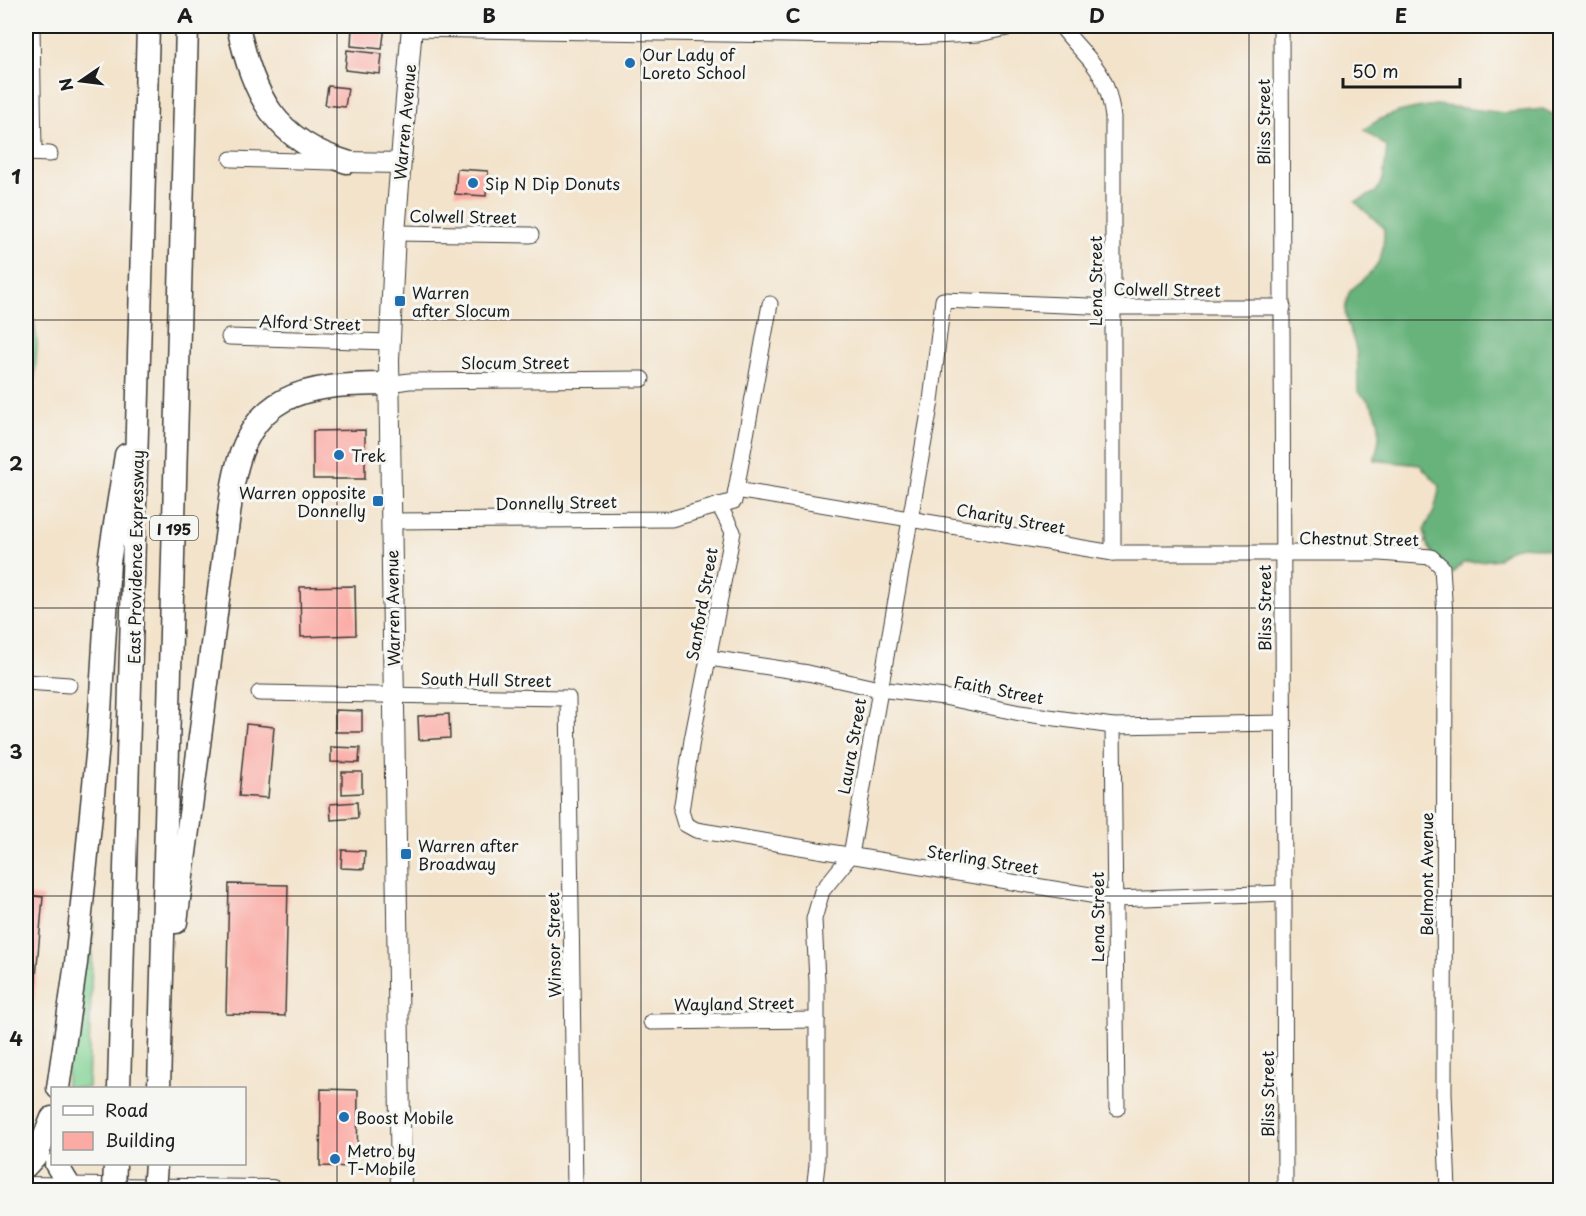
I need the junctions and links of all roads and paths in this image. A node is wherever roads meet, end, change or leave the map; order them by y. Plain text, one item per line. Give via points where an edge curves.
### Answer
1 (33, 26) edge
2 (148, 26) edge
3 (187, 26) edge
4 (238, 26) edge
5 (1017, 26) edge
6 (1061, 26) edge
7 (1281, 26) edge
8 (412, 27) edge
9 (790, 30) edge
10 (30, 153) edge
11 (50, 154) dead end
12 (231, 159) dead end
13 (347, 162) junction
14 (400, 163) junction
15 (394, 233) junction
16 (531, 235) dead end
17 (943, 300) joint
18 (771, 304) dead end
19 (1113, 307) junction
20 (1283, 307) junction
21 (230, 337) dead end
22 (389, 342) junction
23 (140, 365) junction
24 (642, 379) dead end
25 (389, 384) junction
26 (736, 490) junction
27 (719, 505) junction
28 (910, 518) junction
29 (391, 521) junction
30 (1113, 553) junction
31 (1282, 555) junction
32 (1434, 561) joint
33 (710, 658) junction
34 (26, 682) edge
35 (69, 685) dead end
36 (879, 688) junction
37 (259, 693) dead end
38 (393, 695) junction
39 (568, 698) joint
40 (1283, 723) junction
41 (1113, 726) junction
42 (682, 820) joint
43 (851, 855) junction
44 (1284, 893) junction
45 (1115, 899) junction
46 (817, 1020) junction
47 (651, 1022) dead end
48 (161, 1030) junction
49 (58, 1087) edge
50 (119, 1087) edge
51 (159, 1087) edge
52 (1117, 1108) dead end
53 (51, 1120) edge
54 (57, 1165) edge
55 (115, 1165) edge
56 (156, 1165) edge
57 (26, 1166) edge
58 (70, 1187) junction
59 (34, 1188) edge
60 (227, 1190) edge
61 (114, 1191) edge
62 (154, 1191) edge
63 (272, 1191) edge
64 (401, 1191) edge
65 (575, 1191) edge
66 (814, 1191) edge
67 (1285, 1191) edge
68 (1448, 1191) edge

1 - 10 street
2 - 23 highway, East Providence Expressway / I 195
3 - 48 highway, I 195
4 - 13 highway via 254,80 273,116 304,144
5 - 9 street via 979,34 907,37
6 - 19 street, Lena Street via 1106,80 1111,100
7 - 20 street, Bliss Street
8 - 9 street
8 - 14 main road, Warren Avenue
10 - 11 street
12 - 13 street
13 - 14 main road
14 - 15 main road, Warren Avenue
15 - 16 street, Colwell Street
15 - 22 main road, Warren Avenue
17 - 19 street, Colwell Street
17 - 28 street, Laura Street via 931,400
18 - 26 street
19 - 20 street, Colwell Street
19 - 30 street, Lena Street
20 - 31 street, Bliss Street
21 - 22 street, Alford Street
22 - 25 main road, Warren Avenue
23 - 49 highway via 109,562 99,745
23 - 50 highway, East Providence Expressway / I 195
24 - 25 street, Slocum Street
25 - 29 main road, Warren Avenue
25 - 48 highway via 323,386 287,398 256,424 237,461
26 - 27 street via 734,501
26 - 28 street, Charity Street
27 - 29 street, Donnelly Street via 671,519
27 - 33 street, Sanford Street via 733,532
28 - 30 street, Charity Street
28 - 36 street, Laura Street
29 - 38 main road, Warren Avenue
30 - 31 street, Charity Street
31 - 32 street, Chestnut Street via 1380,553 1431,557
31 - 40 street, Bliss Street
32 - 68 street, Belmont Avenue via 1442,567 1445,616 1444,1094
33 - 36 street, Faith Street
33 - 42 street, Sanford Street via 692,740
34 - 35 street
36 - 41 street, Faith Street
36 - 43 street, Laura Street
37 - 38 street, South Hull Street
38 - 39 street, South Hull Street
38 - 64 main road, Warren Avenue
39 - 65 street, Winsor Street
40 - 41 street, Faith Street
40 - 44 street, Bliss Street
41 - 45 street, Lena Street
42 - 43 street, Sterling Street via 696,830
43 - 45 street, Sterling Street
43 - 46 street, Laura Street via 822,891 814,919
44 - 45 street, Sterling Street
44 - 67 street, Bliss Street
45 - 52 street, Lena Street
46 - 47 street, Wayland Street
46 - 66 street, Laura Street
48 - 51 highway, I 195
53 - 57 highway via 38,1153
54 - 58 highway
55 - 61 highway, bridge
56 - 62 highway, bridge
58 - 59 main road
58 - 60 main road
60 - 63 main road

